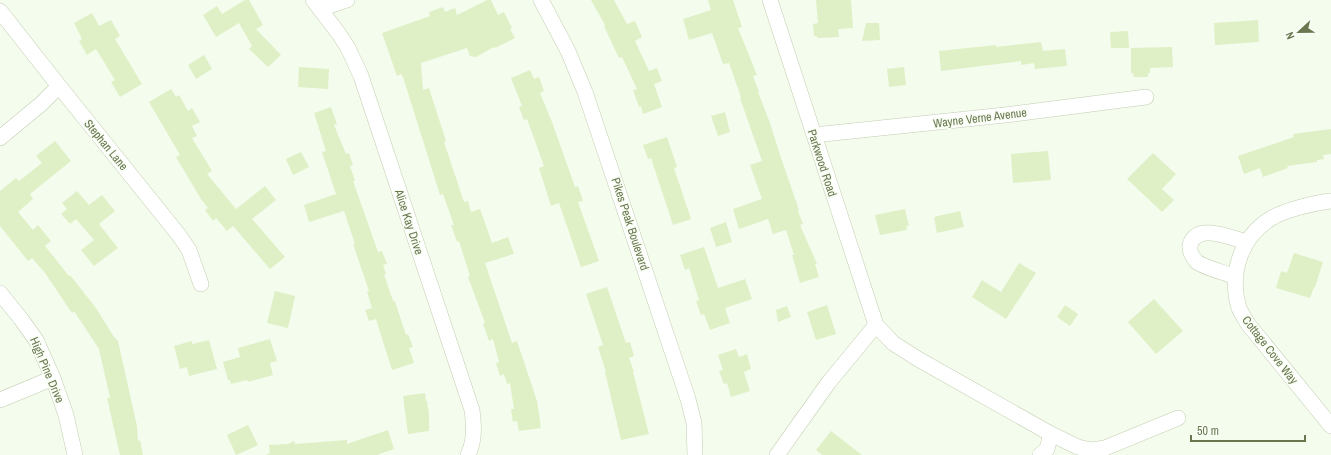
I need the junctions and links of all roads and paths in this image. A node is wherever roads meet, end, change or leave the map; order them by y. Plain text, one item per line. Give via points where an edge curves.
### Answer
1 (347, 0) edge
2 (541, 0) edge
3 (770, 0) edge
4 (316, 4) edge
5 (0, 11) edge
6 (59, 86) junction
7 (1146, 97) dead end
8 (814, 135) junction
9 (0, 138) edge
10 (1331, 201) edge
11 (1246, 242) junction
12 (1235, 277) junction
13 (201, 284) dead end
14 (0, 293) edge
15 (876, 325) junction
16 (53, 378) junction
17 (0, 400) edge
18 (1178, 418) dead end
19 (1331, 426) edge
20 (1051, 434) junction
21 (75, 455) edge
22 (468, 455) edge
23 (695, 455) edge
24 (778, 455) edge
25 (1040, 455) edge

1 - 4 street
2 - 23 street, Pikes Peak Boulevard via 568,51 613,173 688,399 694,423
3 - 8 street, Parkwood Road
4 - 22 street, Alice Kay Drive via 348,48 360,76 472,410 474,437
5 - 6 street, Stephan Lane
6 - 9 street
6 - 13 street, Stephan Lane via 178,234 189,250
7 - 8 street, Wayne Verne Avenue
8 - 15 street, Parkwood Road
10 - 11 street, Cottage Cove Way via 1284,212 1258,228
11 - 12 street, Cottage Cove Way via 1238,260
11 - 12 street via 1205,232 1195,236 1190,246 1192,255 1198,263
12 - 19 street, Cottage Cove Way via 1235,292 1248,324
14 - 16 street, High Pine Drive via 36,340
15 - 20 street, Parkwood Road via 892,343
15 - 24 street via 829,382
16 - 17 street
16 - 21 street, High Pine Drive via 66,415
18 - 20 street, Parkwood Road via 1104,448 1091,450 1078,447
20 - 25 street via 1046,449

